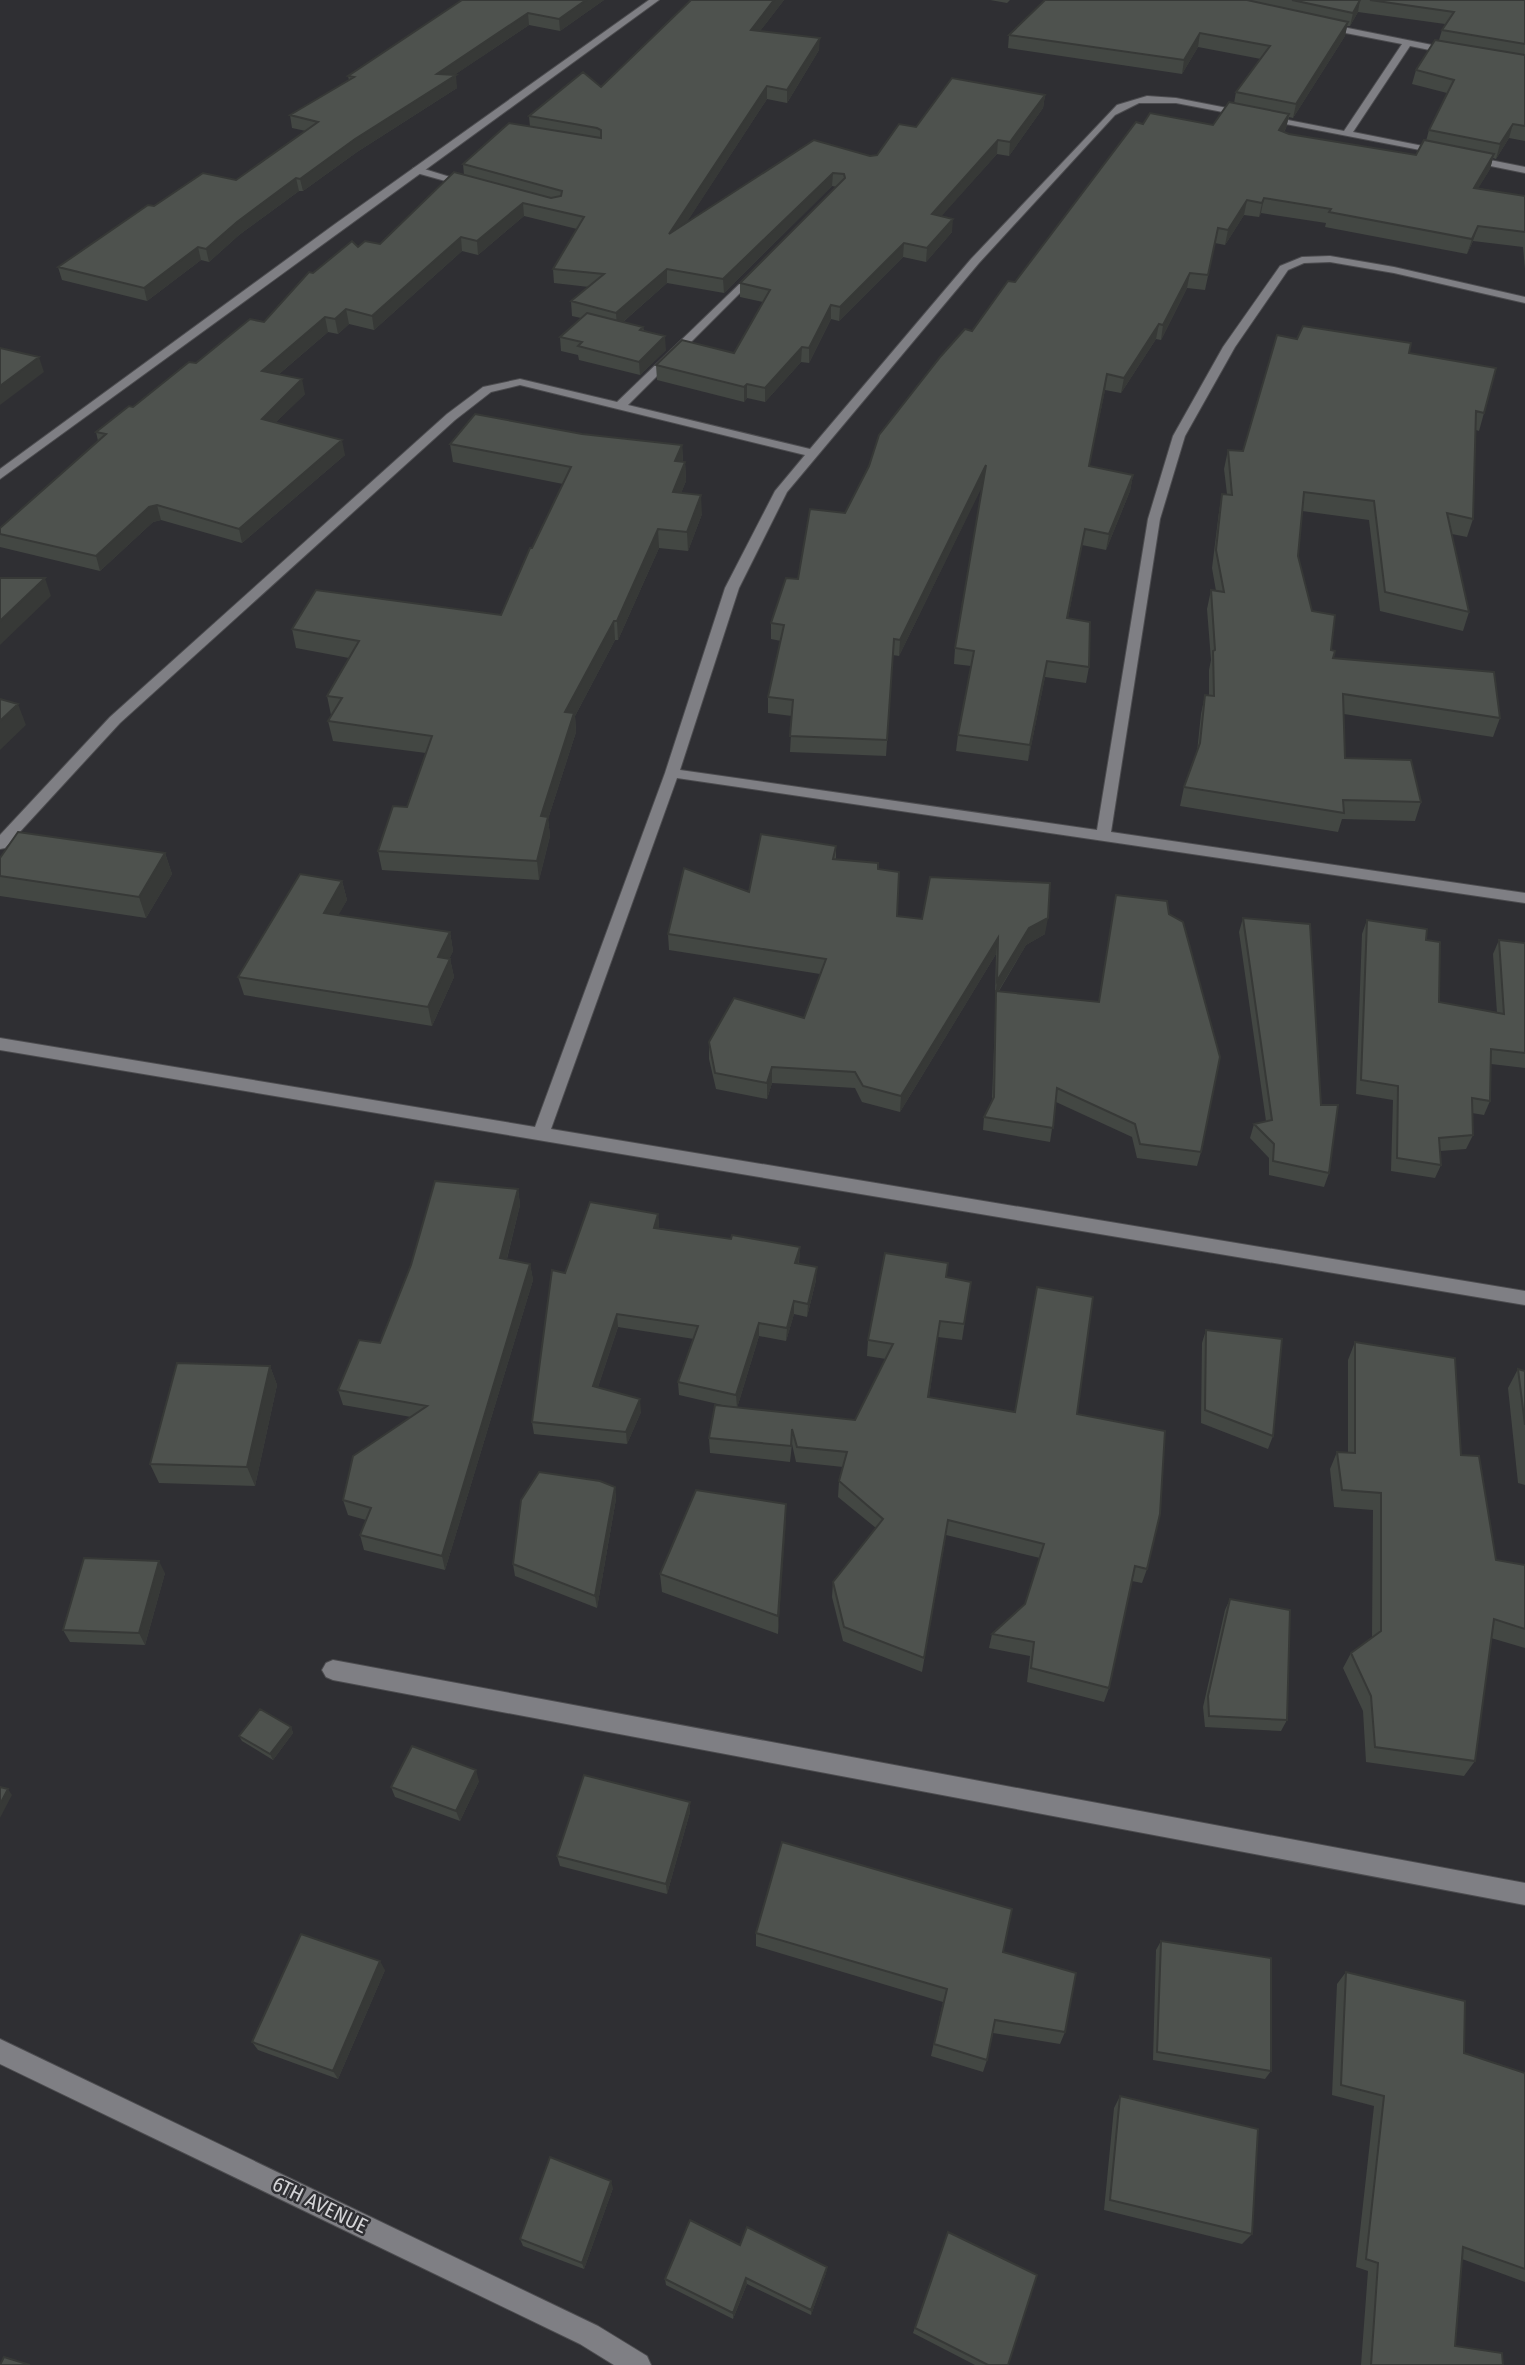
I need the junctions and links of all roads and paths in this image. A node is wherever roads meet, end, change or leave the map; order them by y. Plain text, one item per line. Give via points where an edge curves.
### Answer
1 (655, 0) edge
2 (1317, 25) edge
3 (1407, 44) junction
4 (1460, 53) edge
5 (480, 125) junction
6 (493, 128) dead end
7 (1347, 134) junction
8 (417, 170) junction
9 (1525, 170) edge
10 (481, 187) edge
11 (769, 258) edge
12 (1525, 300) edge
13 (621, 405) junction
14 (811, 453) junction
15 (0, 475) edge
16 (672, 773) junction
17 (1103, 837) junction
18 (0, 844) edge
19 (1525, 898) edge
20 (0, 1044) edge
21 (541, 1133) junction
22 (1525, 1298) edge
23 (333, 1670) dead end
24 (1525, 1894) edge
25 (0, 2051) edge
26 (638, 2365) edge

1 - 5 street
2 - 3 street
3 - 4 street
3 - 7 street
5 - 6 street
5 - 8 street
7 - 9 street
7 - 14 street via 1168,99 1133,100 1120,106 975,261
8 - 10 street
8 - 15 street
11 - 13 street
12 - 17 street via 1330,259 1302,260 1284,268 1228,346 1179,436 1154,519
13 - 14 street
13 - 18 street via 520,382 487,389 440,426 115,720
14 - 16 street via 781,491 732,588
16 - 17 street
16 - 21 street
17 - 19 street
20 - 21 street
21 - 22 street
23 - 24 street
25 - 26 street, 6TH AVENUE via 589,2335

